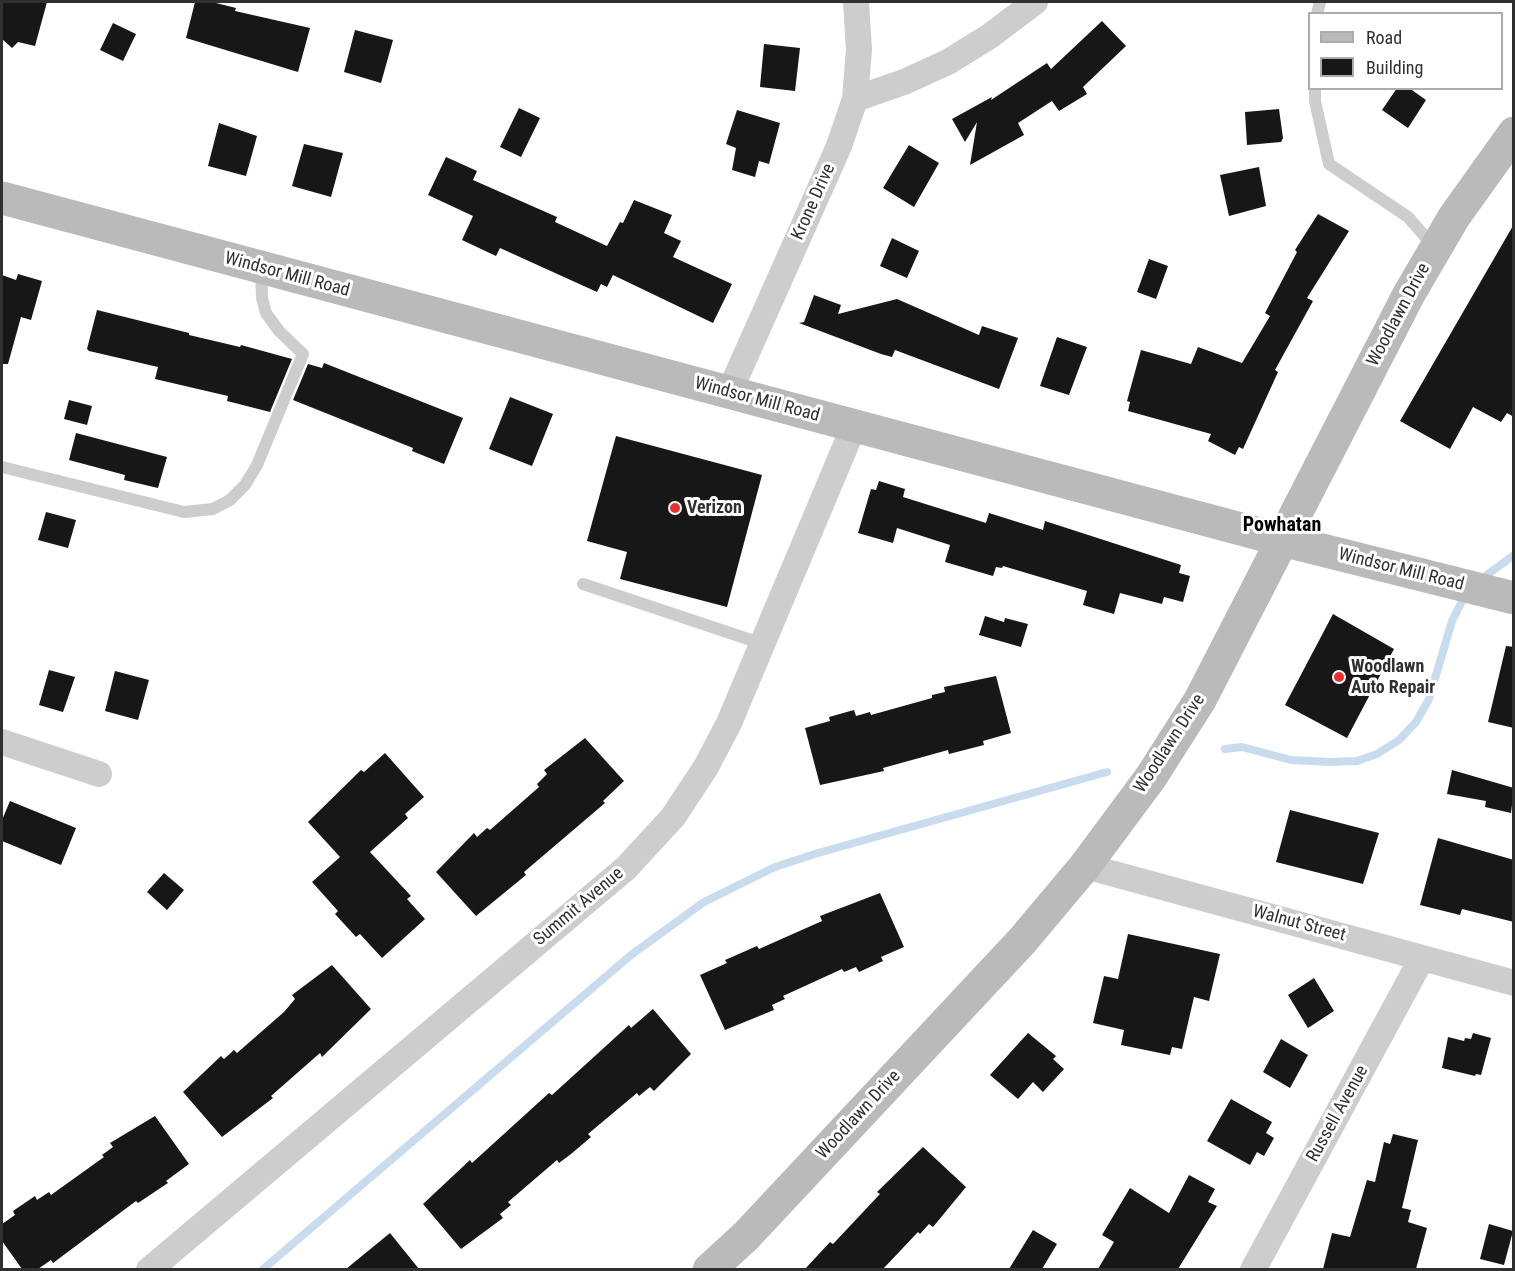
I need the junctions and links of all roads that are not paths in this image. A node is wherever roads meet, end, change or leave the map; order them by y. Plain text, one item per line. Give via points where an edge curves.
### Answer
1 (856, 2) edge
2 (1035, 2) edge
3 (1315, 90) edge
4 (855, 99) junction
5 (1514, 133) edge
6 (2, 198) edge
7 (1436, 249) junction
8 (261, 268) junction
9 (729, 393) junction
10 (854, 426) junction
11 (2, 467) edge
12 (1282, 540) junction
13 (583, 584) dead end
14 (1486, 591) edge
15 (763, 644) junction
16 (2, 742) edge
17 (99, 774) dead end
18 (1085, 866) junction
19 (1422, 957) junction
20 (1514, 982) edge
21 (149, 1269) edge
22 (709, 1269) edge
23 (1253, 1269) edge

1 - 4 street, Krone Drive via 859,50
2 - 4 street via 948,62
3 - 7 lane via 1329,164 1408,217
4 - 9 street, Krone Drive
5 - 7 main road, Woodlawn Drive
6 - 8 main road, Windsor Mill Road
7 - 12 main road, Woodlawn Drive
8 - 9 main road, Windsor Mill Road
8 - 11 lane via 266,313 279,332 303,354 257,465 230,500 213,509 184,512
9 - 10 main road, Windsor Mill Road
10 - 12 main road, Windsor Mill Road
10 - 15 street, Summit Avenue
12 - 14 main road, Windsor Mill Road
12 - 18 main road, Woodlawn Drive via 1200,700
13 - 15 lane
15 - 21 street, Summit Avenue via 706,767 673,817 626,867
16 - 17 street
18 - 19 street, Walnut Street
18 - 22 main road, Woodlawn Drive via 973,994 746,1236
19 - 20 street, Walnut Street
19 - 23 street, Russell Avenue

